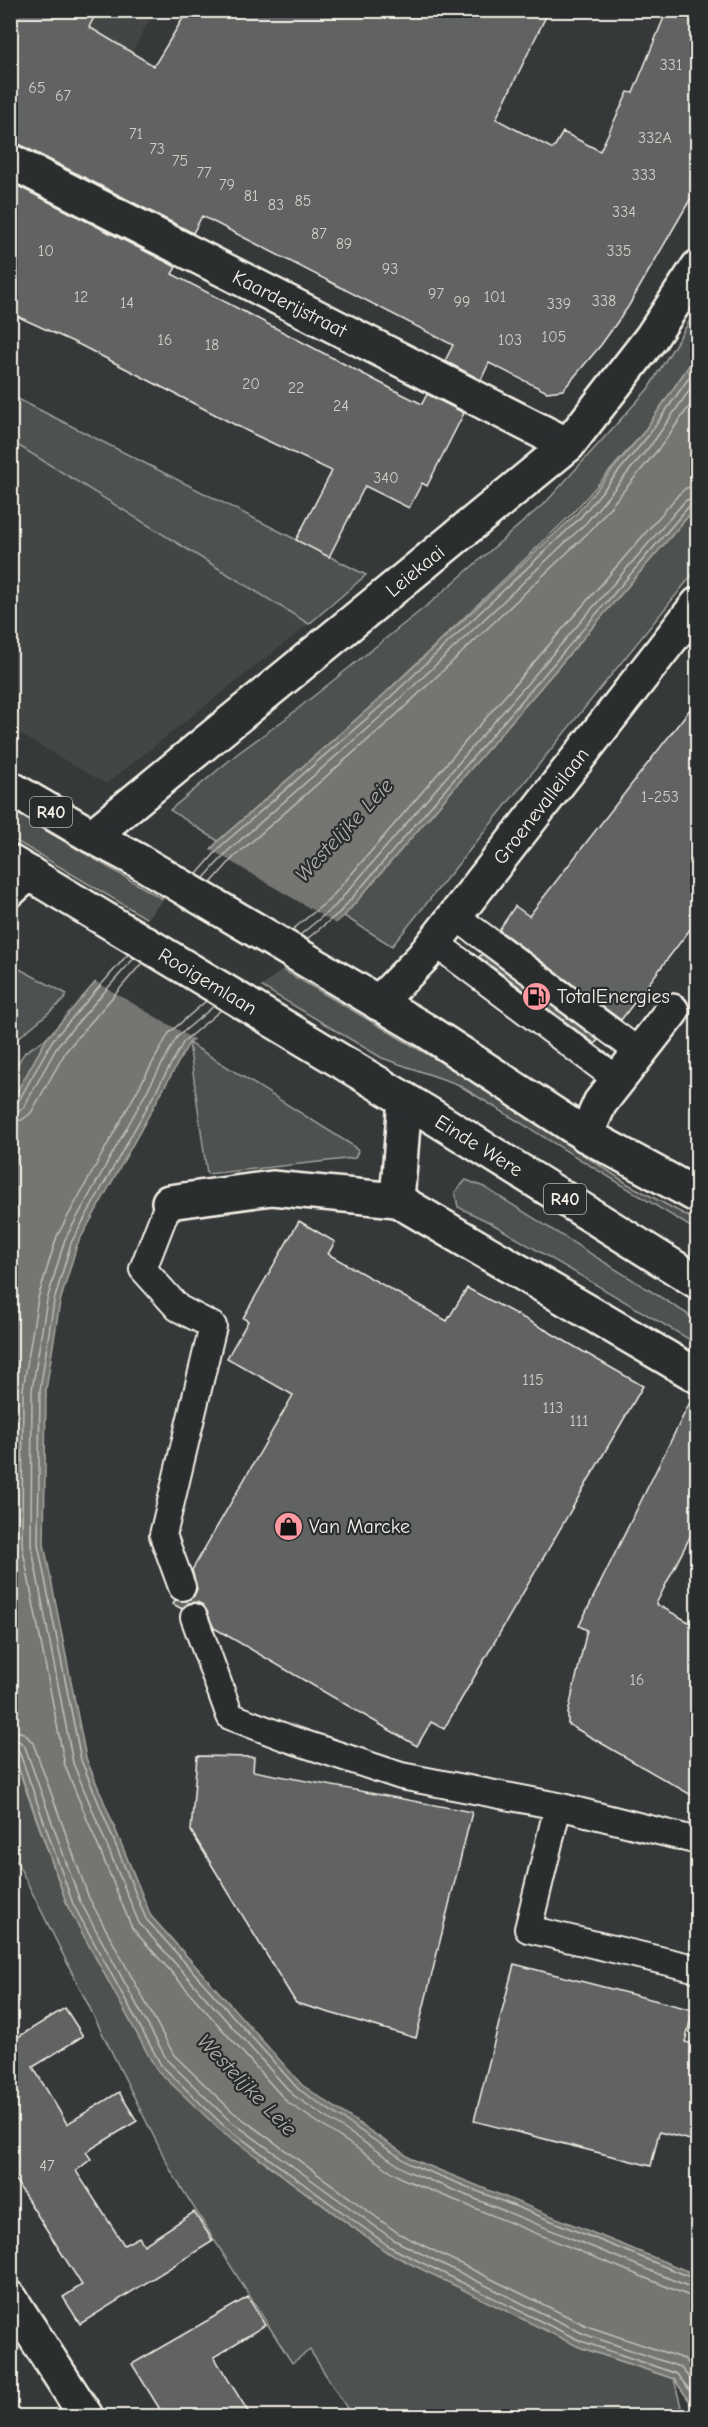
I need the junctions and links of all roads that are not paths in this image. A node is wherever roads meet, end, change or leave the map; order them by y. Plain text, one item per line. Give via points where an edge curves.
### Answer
1 (10, 160) edge
2 (698, 267) edge
3 (568, 445) junction
4 (698, 604) edge
5 (10, 788) edge
6 (92, 836) junction
7 (17, 875) edge
8 (454, 916) junction
9 (434, 942) junction
10 (378, 1003) junction
11 (672, 1011) dead end
12 (639, 1052) junction
13 (618, 1080) junction
14 (405, 1100) junction
15 (586, 1135) junction
16 (698, 1196) edge
17 (397, 1200) junction
18 (170, 1202) joint
19 (698, 1282) edge
20 (698, 1376) edge
21 (182, 1587) dead end
22 (194, 1617) dead end
23 (558, 1806) junction
24 (698, 1841) edge
25 (698, 1969) edge
26 (10, 2298) edge
27 (87, 2416) edge

1 - 3 street, Kaarderijstraat
2 - 3 street, Leiekaai via 651,338
3 - 6 street, Leiekaai
4 - 8 street, Groenevalleilaan
5 - 6 street, R40
6 - 10 street, R40
7 - 14 street, Rooigemlaan / R40 via 90,910
8 - 9 street, Groenevalleilaan
8 - 12 lane
9 - 10 street, Groenevalleilaan
9 - 13 lane
10 - 15 street, R40
11 - 12 street
12 - 13 street
13 - 15 street via 600,1103
14 - 17 street, Einde Were
14 - 19 street, Einde Were / R40
15 - 16 street, R40
17 - 18 street via 272,1188
17 - 20 street
18 - 21 lane via 143,1269 178,1308 213,1326 163,1535
22 - 23 lane via 230,1716 401,1776
23 - 24 lane
23 - 25 lane via 528,1929
26 - 27 street

